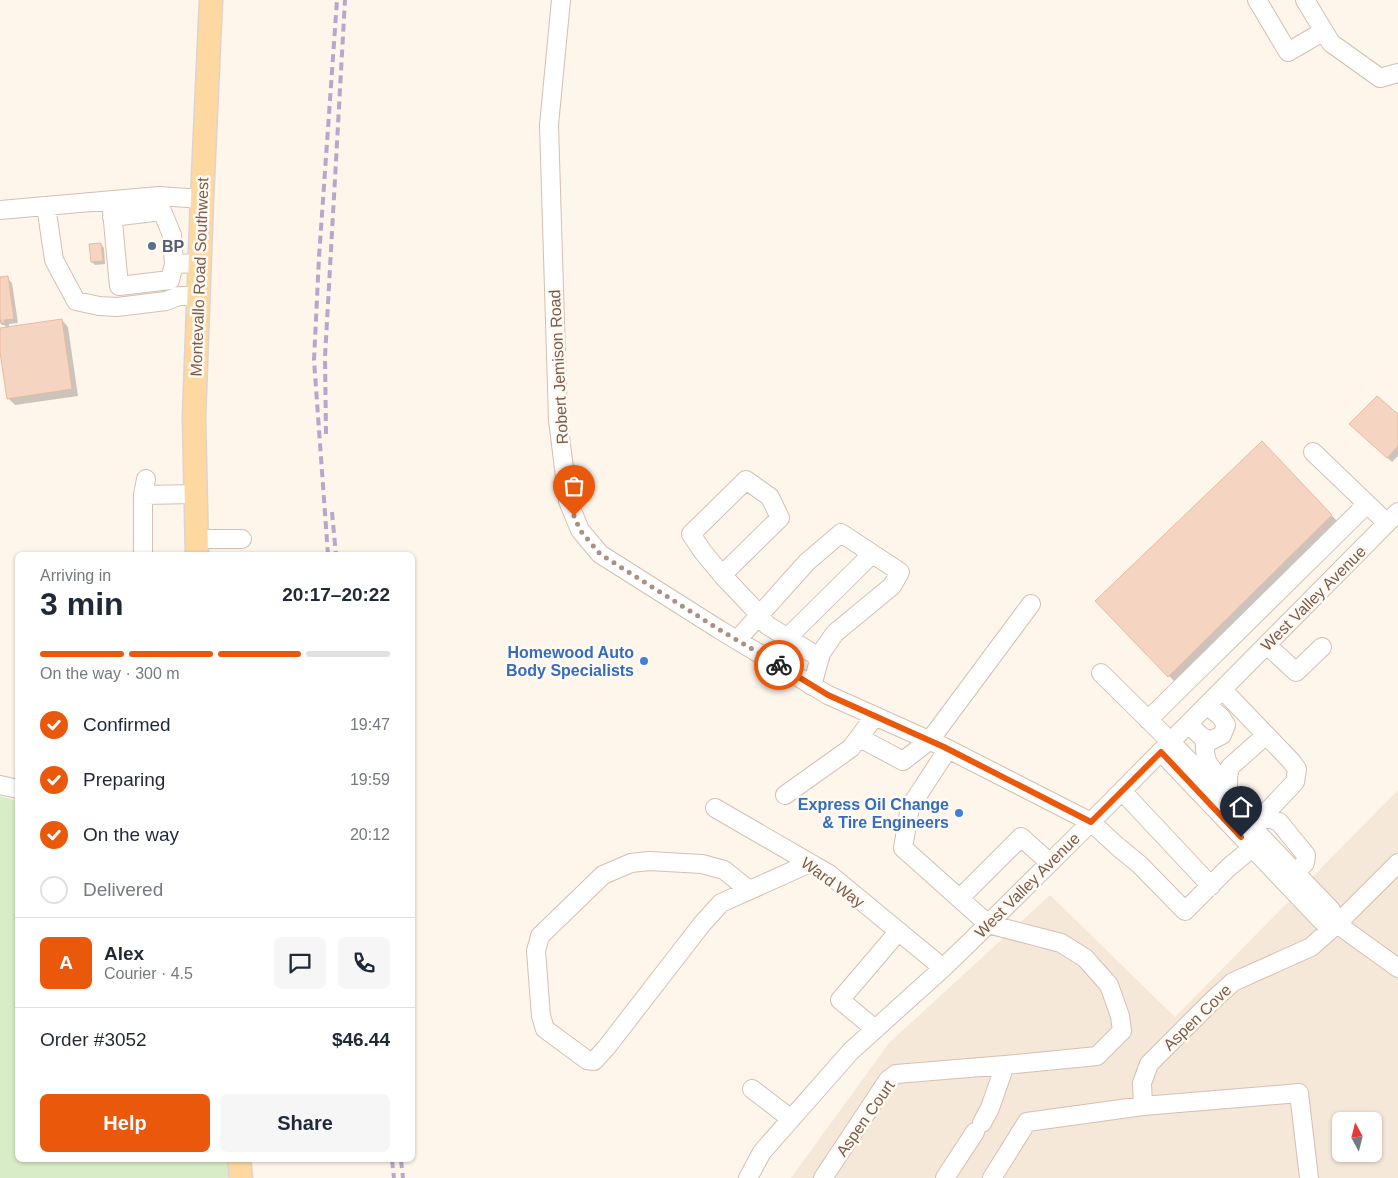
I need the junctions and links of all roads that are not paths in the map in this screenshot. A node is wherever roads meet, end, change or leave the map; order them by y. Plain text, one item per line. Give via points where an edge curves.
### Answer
1 (211, 0) edge
2 (561, 0) edge
3 (1257, 0) edge
4 (1305, 0) edge
5 (1324, 31) junction
6 (1398, 74) edge
7 (202, 199) junction
8 (153, 204) junction
9 (46, 206) junction
10 (111, 209) junction
11 (0, 210) edge
12 (172, 236) junction
13 (200, 238) junction
14 (199, 263) junction
15 (174, 264) junction
16 (189, 296) junction
17 (1313, 452) dead end
18 (196, 494) junction
19 (1367, 504) junction
20 (1392, 518) edge
21 (242, 539) dead end
22 (197, 547) edge
23 (144, 552) edge
24 (872, 554) junction
25 (722, 575) junction
26 (1031, 604) dead end
27 (760, 614) junction
28 (788, 638) junction
29 (737, 640) junction
30 (1267, 645) junction
31 (1322, 647) dead end
32 (820, 658) junction
33 (1101, 673) dead end
34 (812, 686) junction
35 (1223, 690) junction
36 (1207, 706) junction
37 (875, 716) junction
38 (1148, 720) junction
39 (1188, 724) junction
40 (1257, 724) junction
41 (1226, 725) junction
42 (860, 738) junction
43 (1205, 738) junction
44 (930, 740) junction
45 (1166, 747) junction
46 (948, 749) junction
47 (0, 785) edge
48 (15, 788) edge
49 (1225, 790) junction
50 (1122, 791) junction
51 (785, 796) dead end
52 (715, 808) dead end
53 (1091, 822) junction
54 (1253, 834) junction
55 (810, 863) junction
56 (1050, 863) junction
57 (1398, 863) edge
58 (1290, 878) junction
59 (1211, 886) junction
60 (749, 890) junction
61 (960, 898) junction
62 (988, 924) junction
63 (1337, 924) junction
64 (898, 932) junction
65 (943, 968) junction
66 (1398, 968) edge
67 (875, 1029) junction
68 (1005, 1065) junction
69 (752, 1089) dead end
70 (1143, 1106) junction
71 (791, 1119) junction
72 (239, 1162) edge
73 (240, 1178) edge
74 (748, 1178) edge
75 (823, 1178) edge
76 (945, 1178) edge
77 (992, 1178) edge
78 (1309, 1178) edge

1 - 7 main road, Montevallo Road Southwest
2 - 29 street, Robert Jemison Road via 550,125 558,420 568,501 580,530 600,554
3 - 5 street via 1288,52
4 - 5 street
5 - 6 street via 1331,43 1380,78
7 - 8 street via 159,196
7 - 13 main road, Montevallo Road Southwest
8 - 10 street
8 - 12 street via 162,212
9 - 10 street
9 - 11 street
9 - 16 street via 54,260 76,301 100,306 116,295 165,290
10 - 15 street via 119,286 170,280
12 - 13 street
12 - 15 street
13 - 14 main road, Montevallo Road Southwest
14 - 15 street
14 - 16 main road, Montevallo Road Southwest
16 - 18 main road, Montevallo Road Southwest
17 - 19 street
18 - 22 main road, Montevallo Road Southwest
18 - 23 street via 144,487
19 - 20 street
19 - 38 street
20 - 30 street, West Valley Avenue
21 - 22 street
24 - 27 street via 841,532 807,562
24 - 28 street
24 - 32 street via 900,572 892,586 835,633
25 - 25 street via 780,518 770,497 746,480 691,534
25 - 27 street
26 - 44 street
27 - 28 street via 767,625
27 - 29 street
28 - 32 street
29 - 34 street, Robert Jemison Road
30 - 31 street via 1296,672
30 - 35 street, West Valley Avenue
32 - 34 street
33 - 38 street
34 - 37 street, Robert Jemison Road
35 - 36 street, West Valley Avenue
35 - 40 street
36 - 39 street, West Valley Avenue
36 - 41 street
37 - 42 street
37 - 44 street, Robert Jemison Road
38 - 45 street
39 - 43 street
39 - 45 street, West Valley Avenue
40 - 41 street
40 - 49 street via 1230,768
40 - 54 street via 1296,770 1295,782
41 - 43 street via 1222,735 1210,741
42 - 44 street via 903,761
42 - 51 street
43 - 49 street via 1204,752 1208,764
44 - 46 street, Robert Jemison Road
45 - 49 street
45 - 50 street, West Valley Avenue
45 - 54 street
46 - 53 street, Robert Jemison Road
46 - 61 street via 910,807 903,848
47 - 48 street
49 - 54 street
50 - 53 street, West Valley Avenue
50 - 59 street
52 - 55 street, Ward Way
53 - 56 street, West Valley Avenue
53 - 59 street, Robert Jemison Road via 1185,911
54 - 58 street
54 - 58 street via 1271,819 1279,822 1306,855 1305,863
54 - 59 street
55 - 60 street
55 - 64 street, Ward Way via 829,874
56 - 61 street via 1021,837
56 - 62 street, West Valley Avenue
57 - 63 street, Aspen Cove
58 - 63 street via 1307,895 1323,922
60 - 60 street via 721,903 594,1061 587,1060 545,1029 536,951 540,936 603,875 631,863 702,864 724,870
61 - 62 street
62 - 65 street, West Valley Avenue
62 - 68 street, Aspen Court via 1061,944 1084,958 1109,985 1122,1031 1097,1056
63 - 66 street
63 - 70 street, Aspen Cove via 1311,947 1233,982 1212,1001 1149,1064 1142,1083
64 - 65 street, Ward Way
64 - 67 street via 840,1000
65 - 67 street, West Valley Avenue
67 - 71 street, West Valley Avenue via 851,1051
68 - 75 street, Aspen Court via 896,1074 888,1080
68 - 76 street via 990,1108
69 - 71 street
70 - 77 street via 1027,1122
70 - 78 street via 1299,1093
71 - 74 street, West Valley Avenue via 762,1152
72 - 73 main road

